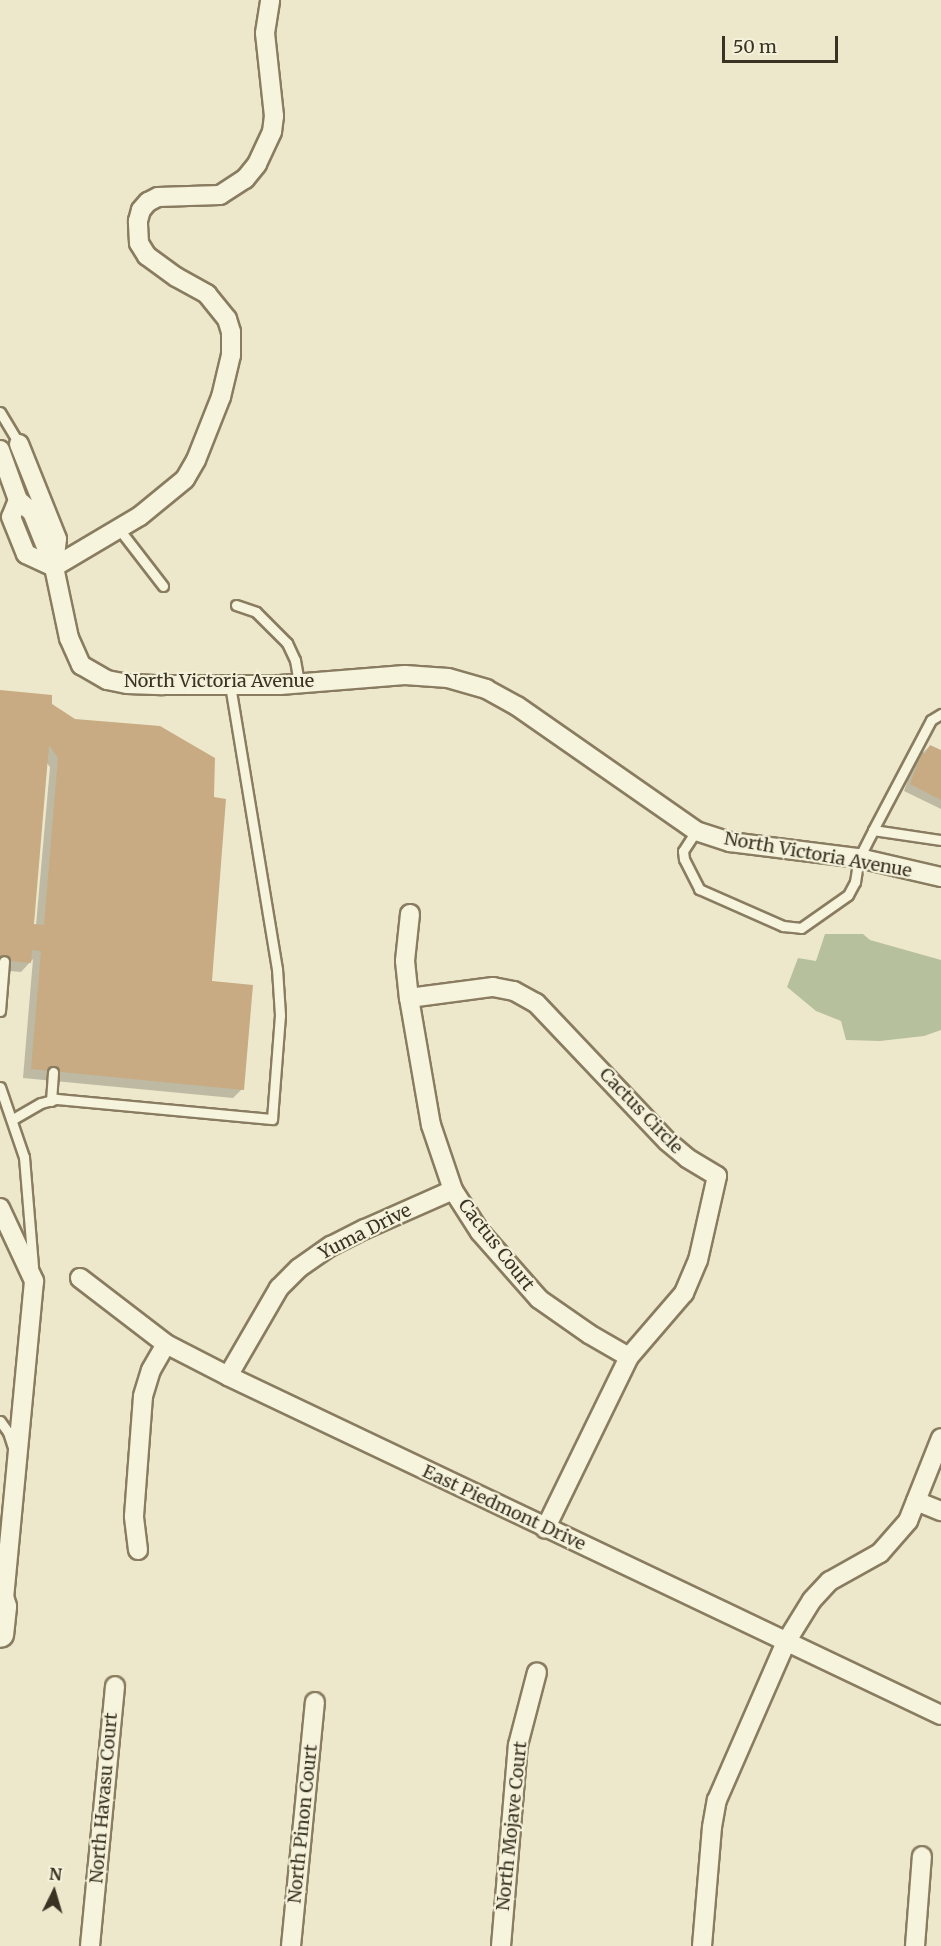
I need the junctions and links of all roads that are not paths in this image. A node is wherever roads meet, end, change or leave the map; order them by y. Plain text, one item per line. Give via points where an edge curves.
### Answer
1 (270, 0) edge
2 (0, 412) edge
3 (19, 444) joint
4 (0, 450) edge
5 (119, 529) junction
6 (54, 567) junction
7 (163, 586) dead end
8 (236, 605) dead end
9 (299, 684) junction
10 (230, 685) junction
11 (941, 714) edge
12 (873, 830) junction
13 (696, 831) junction
14 (941, 840) edge
15 (859, 858) junction
16 (941, 877) edge
17 (410, 914) dead end
18 (4, 961) dead end
19 (409, 998) junction
20 (0, 1011) edge
21 (52, 1072) dead end
22 (0, 1087) edge
23 (51, 1101) junction
24 (13, 1119) junction
25 (453, 1190) junction
26 (0, 1208) edge
27 (80, 1278) dead end
28 (34, 1281) junction
29 (166, 1344) junction
30 (629, 1357) junction
31 (228, 1376) junction
32 (0, 1421) edge
33 (941, 1438) edge
34 (17, 1461) junction
35 (916, 1501) junction
36 (941, 1510) edge
37 (545, 1528) junction
38 (138, 1550) dead end
39 (1, 1602) edge
40 (0, 1634) edge
41 (786, 1642) junction
42 (537, 1672) dead end
43 (115, 1686) dead end
44 (315, 1702) dead end
45 (941, 1715) edge
46 (922, 1856) dead end
47 (90, 1946) edge
48 (291, 1946) edge
49 (501, 1946) edge
50 (702, 1946) edge
51 (915, 1946) edge

1 - 5 street via 265,33 274,116 272,132 257,164 245,179 220,195 158,197 141,210 139,243 147,256 218,304 231,332 231,355 221,397 185,479
2 - 3 lane
3 - 6 street via 57,539
4 - 6 street via 18,500 11,517 26,554
5 - 6 street
5 - 7 lane
6 - 10 street, North Victoria Avenue via 69,638 81,665 107,680 127,684
8 - 9 lane via 256,612 287,643
9 - 10 street, North Victoria Avenue
9 - 13 street, North Victoria Avenue via 405,675 448,678 486,689 517,706
10 - 23 lane via 279,996 272,1119
11 - 12 lane via 931,720
12 - 14 lane
12 - 15 lane
13 - 15 street, North Victoria Avenue via 730,842
13 - 15 lane via 683,851 699,889 783,926 801,928 848,895 855,882
15 - 16 street, North Victoria Avenue
17 - 19 street, Cactus Court via 405,961
18 - 20 lane
19 - 25 street, Cactus Court via 431,1125
19 - 30 street, Cactus Circle via 492,987 514,991 536,1003 667,1140 717,1176 698,1260 684,1293
21 - 23 lane
22 - 24 lane
23 - 24 lane
24 - 28 lane via 24,1156
25 - 30 street, Cactus Court via 480,1232 539,1299
25 - 31 street, Yuma Drive via 365,1229 299,1268 279,1288
26 - 28 street
27 - 29 street, East Piedmont Drive
28 - 34 street
29 - 31 street, East Piedmont Drive
29 - 38 street via 151,1370 143,1396 134,1516
30 - 37 street, Cactus Circle
31 - 37 street, East Piedmont Drive
32 - 34 lane via 8,1432
33 - 35 street
34 - 39 street
35 - 36 street
35 - 41 street via 908,1521 880,1553 830,1581 812,1600
37 - 41 street, East Piedmont Drive
39 - 40 main road
41 - 45 street, East Piedmont Drive
41 - 50 street via 717,1800
42 - 49 street, North Mojave Court via 518,1745
43 - 47 street, North Havasu Court
44 - 48 street, North Pinon Court
46 - 51 street

